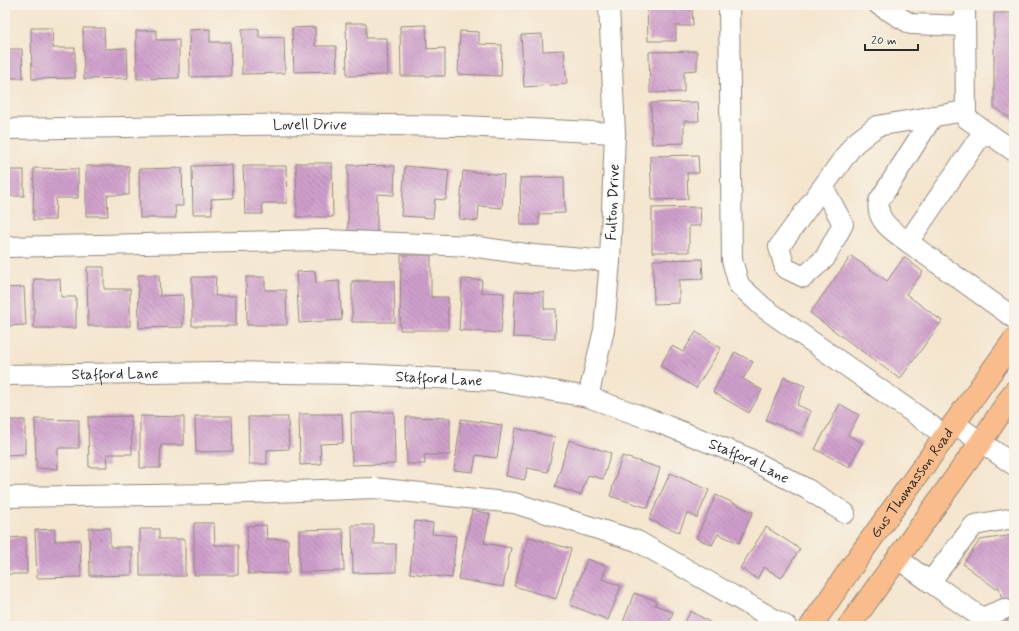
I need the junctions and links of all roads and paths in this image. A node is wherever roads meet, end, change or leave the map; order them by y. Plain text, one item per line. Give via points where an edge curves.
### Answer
1 (609, 5) edge
2 (729, 5) edge
3 (879, 5) edge
4 (965, 5) edge
5 (965, 26) junction
6 (965, 111) junction
7 (933, 116) junction
8 (5, 129) edge
9 (984, 131) junction
10 (615, 133) junction
11 (1014, 151) edge
12 (823, 187) dead end
13 (908, 242) junction
14 (5, 247) edge
15 (610, 260) junction
16 (1014, 318) edge
17 (1014, 340) edge
18 (5, 375) edge
19 (1014, 392) edge
20 (588, 397) junction
21 (950, 430) junction
22 (981, 442) junction
23 (1014, 465) edge
24 (5, 497) edge
25 (845, 513) dead end
26 (1014, 518) edge
27 (897, 558) junction
28 (930, 582) junction
29 (1004, 609) dead end
30 (786, 626) edge
31 (811, 626) edge
32 (849, 626) edge

1 - 10 street, Fulton Drive
2 - 21 street via 732,260 739,285 764,308
3 - 5 street via 911,24
4 - 5 street
5 - 6 street
6 - 7 street
6 - 9 street via 966,118
7 - 12 street via 877,126 854,144
7 - 13 street via 879,201 877,209 886,226
8 - 10 street, Lovell Drive via 313,124 463,126
9 - 11 street
9 - 13 street
10 - 15 street, Fulton Drive
13 - 16 street
14 - 15 street via 325,240 471,246 533,256
15 - 20 street, Fulton Drive via 604,330
17 - 21 main road, Gus Thomasson Road
18 - 20 street, Stafford Lane via 222,372 357,374 495,381
19 - 22 main road
20 - 25 street, Stafford Lane via 746,457 807,489
21 - 22 street
21 - 31 main road, Gus Thomasson Road
22 - 23 street
22 - 27 main road
24 - 30 street via 220,494 374,488 514,503 637,541
26 - 28 street via 974,525
27 - 28 street
27 - 32 main road
28 - 29 street via 982,618

